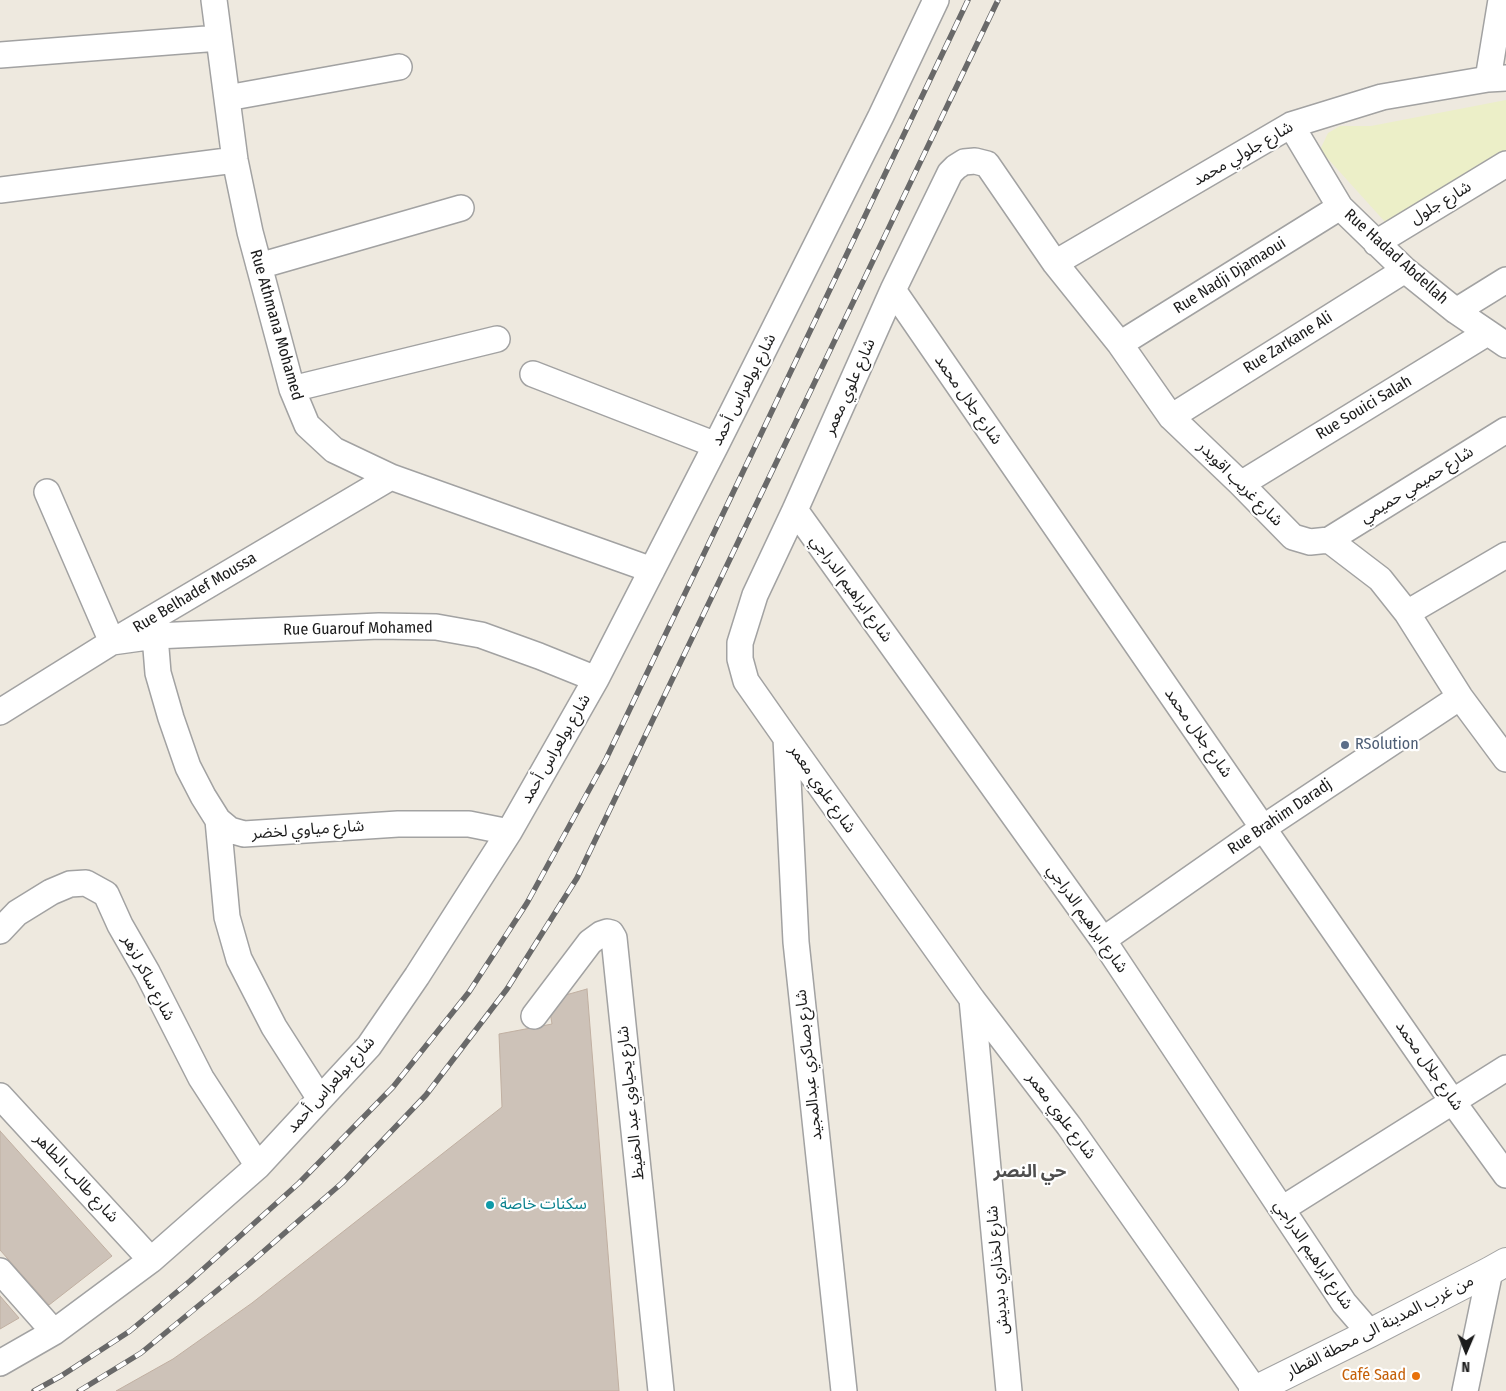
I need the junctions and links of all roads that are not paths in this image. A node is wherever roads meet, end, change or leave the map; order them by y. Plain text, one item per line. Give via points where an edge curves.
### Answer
1 (214, 0) edge
2 (936, 0) edge
3 (1501, 0) edge
4 (219, 38) junction
5 (0, 54) edge
6 (398, 67) dead end
7 (1497, 79) edge
8 (227, 98) junction
9 (1292, 125) junction
10 (235, 160) junction
11 (1506, 164) edge
12 (995, 174) joint
13 (0, 190) edge
14 (1340, 207) junction
15 (461, 208) dead end
16 (1376, 243) junction
17 (1055, 263) junction
18 (259, 266) junction
19 (1405, 270) junction
20 (1506, 280) edge
21 (893, 290) junction
22 (1456, 311) junction
23 (498, 339) dead end
24 (1497, 339) edge
25 (1120, 344) junction
26 (534, 374) dead end
27 (292, 390) junction
28 (1171, 416) junction
29 (1506, 430) edge
30 (716, 445) junction
31 (391, 477) junction
32 (1241, 484) junction
33 (47, 492) dead end
34 (795, 510) junction
35 (1329, 540) junction
36 (1503, 563) edge
37 (652, 570) junction
38 (1407, 613) junction
39 (156, 636) junction
40 (112, 642) junction
41 (596, 679) junction
42 (1460, 697) junction
43 (0, 712) edge
44 (786, 738) junction
45 (1506, 759) edge
46 (218, 820) junction
47 (1263, 828) junction
48 (509, 832) junction
49 (0, 931) edge
50 (1103, 940) junction
51 (972, 999) junction
52 (534, 1016) dead end
53 (1506, 1068) edge
54 (0, 1096) edge
55 (320, 1099) junction
56 (1453, 1102) junction
57 (258, 1166) junction
58 (1506, 1175) edge
59 (1282, 1209) junction
60 (151, 1260) junction
61 (1498, 1267) edge
62 (0, 1272) edge
63 (54, 1332) junction
64 (1370, 1333) junction
65 (0, 1363) edge
66 (661, 1391) edge
67 (844, 1391) edge
68 (1009, 1391) edge
69 (1254, 1391) edge
70 (1465, 1391) edge

1 - 4 street, Rue Athmana Mohamed
2 - 30 street, شارع بولعراس أحمد
3 - 7 street
4 - 5 street
4 - 8 street, Rue Athmana Mohamed
6 - 8 street
7 - 9 street, شارع جلولي محمد via 1382,97
8 - 10 street, Rue Athmana Mohamed
9 - 14 street, Rue Hadad Abdellah
9 - 17 street, شارع جلولي محمد
10 - 13 street
10 - 18 street, Rue Athmana Mohamed
11 - 16 street, شارع جلول
12 - 17 street, شارع غريب اقويدر
12 - 21 street, شارع علوي معمر via 987,164 975,160 956,166
14 - 16 street, Rue Hadad Abdellah
14 - 25 street, Rue Nadji Djamaoui
15 - 18 street
16 - 19 street, Rue Hadad Abdellah
17 - 25 street, شارع غريب اقويدر
18 - 27 street, Rue Athmana Mohamed
19 - 22 street, Rue Hadad Abdellah
19 - 28 street, Rue Zarkane Ali
20 - 22 street
21 - 34 street, شارع علوي معمر
21 - 47 street, شارع جلال محمد
22 - 24 street, Rue Hadad Abdellah
23 - 27 street
24 - 32 street, Rue Souici Salah
25 - 28 street, شارع غريب اقويدر
26 - 30 street
27 - 31 street, Rue Athmana Mohamed via 307,425 334,450
28 - 32 street, شارع غريب اقويدر
29 - 35 street, شارع حميمي حميمي
30 - 37 street, شارع بولعراس أحمد
31 - 37 street, Rue Athmana Mohamed
31 - 40 street, Rue Belhadef Moussa
32 - 35 street, شارع غريب اقويدر via 1293,537 1310,542
33 - 40 street
34 - 44 street, شارع علوي معمر via 756,594 740,643 746,681
34 - 50 street, شارع ابراهيم الدراجي
35 - 38 street via 1380,579
36 - 38 street
37 - 41 street, شارع بولعراس أحمد
38 - 42 street
39 - 40 street, Rue Guarouf Mohamed
39 - 41 street, Rue Guarouf Mohamed via 436,626 481,635
39 - 46 street, شارع مياوي لخضر via 158,673 170,718 188,767
40 - 43 street, Rue Belhadef Moussa
41 - 48 street, شارع بولعراس أحمد
42 - 45 street
42 - 47 street, Rue Brahim Daradj
44 - 51 street, شارع علوي معمر
44 - 67 street, شارع بصاكري عبدالمجيد via 796,942
46 - 48 street, شارع مياوي لخضر via 230,830 244,834 407,824 469,824
46 - 55 street via 227,917 239,959 274,1027
47 - 50 street, Rue Brahim Daradj
47 - 56 street, شارع جلال محمد
48 - 55 street, شارع بولعراس أحمد via 369,1046
49 - 57 street, شارع ساكر لزهر via 17,913 70,884 86,883 106,894 201,1078
50 - 59 street, شارع ابراهيم الدراجي
51 - 68 street, شارع لخذاري ديديش
51 - 69 street, شارع علوي معمر via 1069,1126
52 - 66 street, شارع يحياوي عبد الحفيظ via 590,942 601,934 611,933
53 - 56 street
54 - 60 street, شارع طالب الطاهر
55 - 57 street, شارع بولعراس أحمد
56 - 58 street, شارع جلال محمد
56 - 59 street
57 - 60 street, شارع بولعراس أحمد
59 - 64 street, شارع ابراهيم الدراجي via 1344,1303
60 - 63 street, شارع بولعراس أحمد
61 - 64 street, من غرب المدينة الى محطة القطار
61 - 70 street
62 - 63 street
63 - 65 street, شارع بولعراس أحمد
64 - 69 street, من غرب المدينة الى محطة القطار

